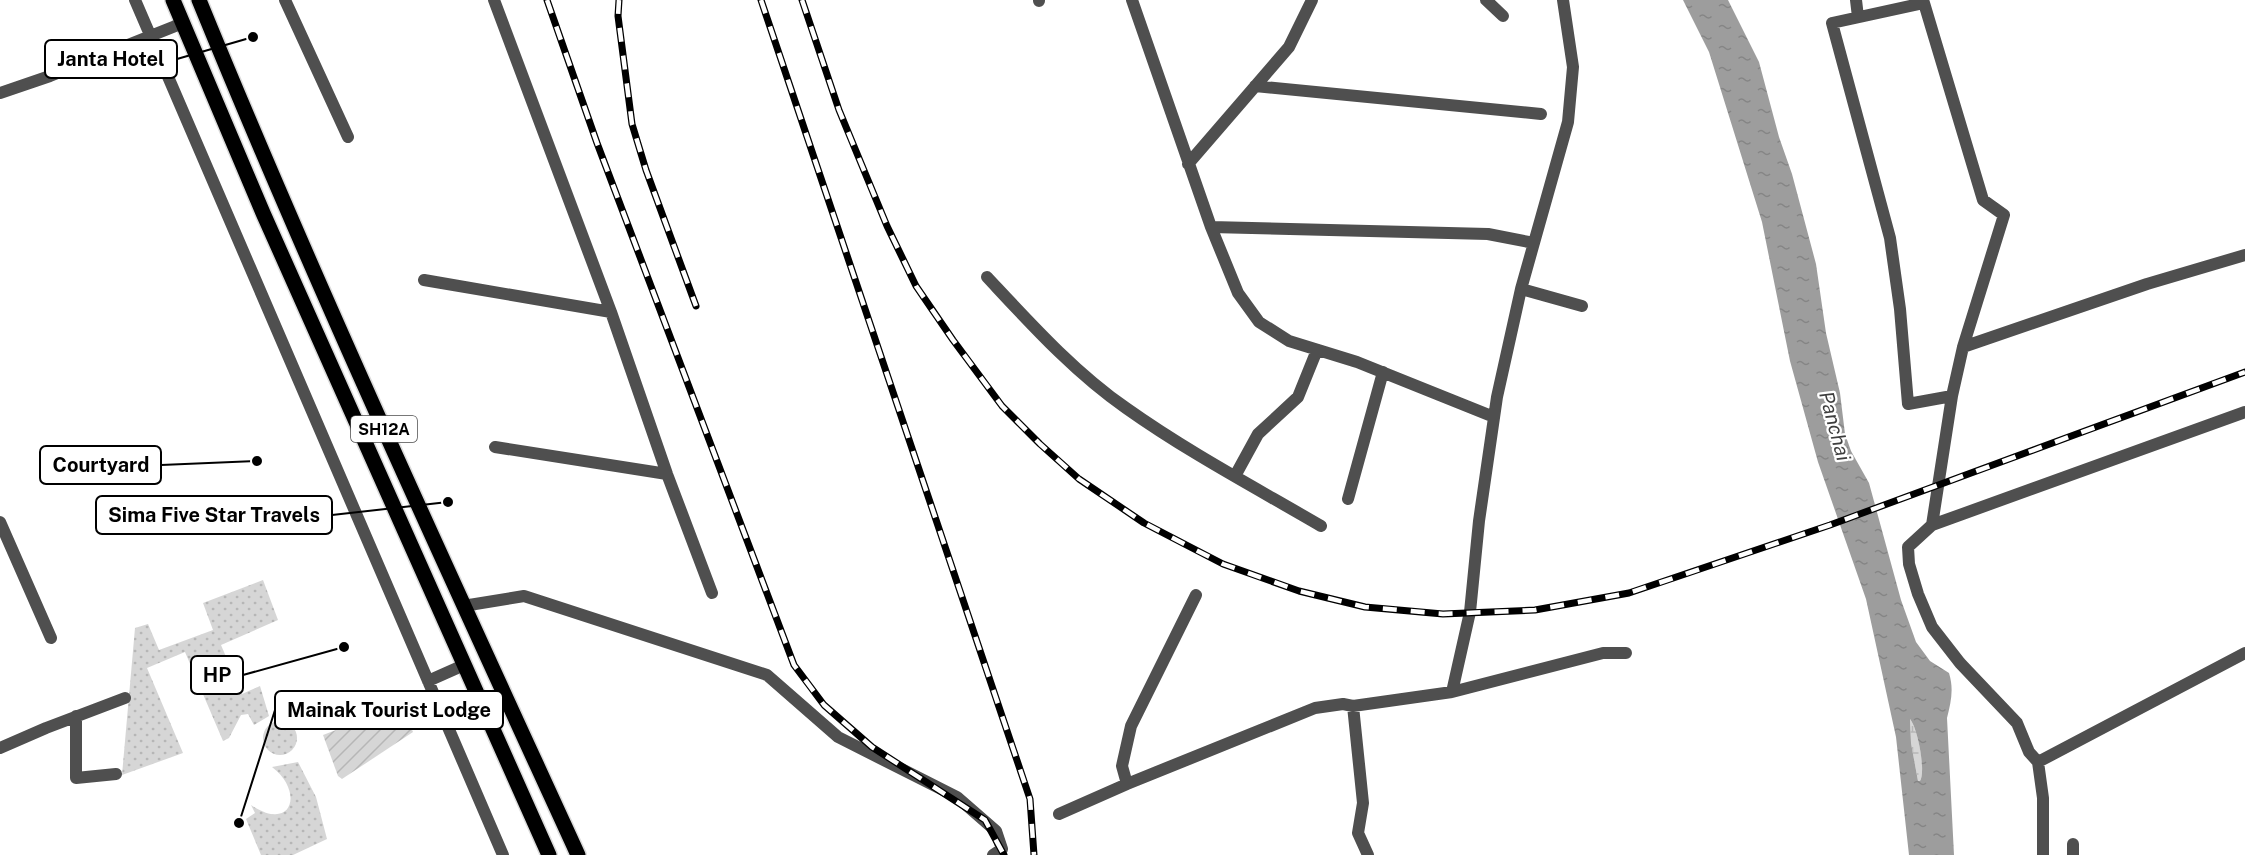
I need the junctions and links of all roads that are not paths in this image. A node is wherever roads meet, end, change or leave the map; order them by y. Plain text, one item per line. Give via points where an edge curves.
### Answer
1 (135, 0) edge
2 (173, 0) edge
3 (285, 0) edge
4 (494, 0) edge
5 (1132, 0) edge
6 (1312, 0) edge
7 (1486, 0) edge
8 (1563, 0) edge
9 (1856, 0) edge
10 (1916, 2) edge
11 (202, 7) edge
12 (1503, 16) dead end
13 (1858, 17) junction
14 (183, 23) junction
15 (151, 37) junction
16 (1255, 86) junction
17 (0, 93) edge
18 (1541, 114) dead end
19 (348, 137) dead end
20 (1188, 164) junction
21 (1211, 227) junction
22 (1534, 243) junction
23 (2245, 255) edge
24 (987, 277) dead end
25 (424, 280) dead end
26 (1521, 289) junction
27 (1582, 306) dead end
28 (611, 312) junction
29 (1964, 348) junction
30 (1317, 350) junction
31 (1383, 372) junction
32 (1952, 396) junction
33 (2245, 412) edge
34 (1494, 417) junction
35 (495, 447) dead end
36 (667, 474) junction
37 (1235, 476) junction
38 (1348, 499) dead end
39 (0, 522) edge
40 (1932, 525) junction
41 (1321, 526) dead end
42 (712, 593) dead end
43 (1196, 594) dead end
44 (463, 606) junction
45 (51, 638) dead end
46 (1626, 653) dead end
47 (2245, 653) edge
48 (486, 655) junction
49 (465, 665) junction
50 (428, 681) junction
51 (1452, 692) junction
52 (125, 698) dead end
53 (1353, 706) junction
54 (76, 716) junction
55 (0, 748) edge
56 (2038, 762) junction
57 (116, 774) dead end
58 (1127, 784) junction
59 (1059, 814) dead end
60 (503, 855) edge
61 (549, 855) edge
62 (578, 855) edge
63 (993, 855) edge
64 (1368, 855) edge
65 (2043, 855) edge

1 - 15 street
2 - 14 main road, SH12A
3 - 19 street
4 - 28 street
5 - 20 street
6 - 16 street via 1289,47
7 - 12 street
8 - 22 street via 1573,67 1568,122
9 - 13 street
10 - 13 street
10 - 29 street via 1924,3 1983,200 2004,215
11 - 14 main road
11 - 44 main road, SH12A via 284,205
13 - 32 street via 1832,22 1890,238 1908,404
14 - 15 street
14 - 49 main road, SH12A via 263,213
15 - 17 street
15 - 50 street
16 - 18 street
16 - 20 street
20 - 21 street
21 - 22 street via 1488,234
21 - 30 street via 1238,293 1259,322 1289,341
22 - 26 street
23 - 29 street via 2147,284
24 - 37 street via 1047,342 1125,407
25 - 28 street
26 - 27 street
26 - 34 street
28 - 36 street
29 - 32 street
30 - 31 street
30 - 37 street via 1298,398 1257,434
31 - 34 street
31 - 38 street
32 - 40 street
33 - 40 street
34 - 51 street via 1470,612
35 - 36 street
36 - 42 street
37 - 41 street
39 - 45 street
40 - 56 street via 1908,548 1918,594 1932,627 2017,723 2029,752
43 - 58 street via 1131,726 1122,766
44 - 48 main road, SH12A
44 - 63 street via 524,596 766,675 838,737 957,797 996,831 1002,849
46 - 51 street via 1603,653
47 - 56 street
48 - 49 main road
48 - 62 main road, SH12A
49 - 50 street
49 - 61 main road, SH12A
50 - 60 street
51 - 53 street
52 - 54 street
53 - 58 street via 1315,708
53 - 64 street via 1364,803 1358,832
54 - 55 street
54 - 57 street via 76,778
56 - 65 street via 2043,798
58 - 59 street

